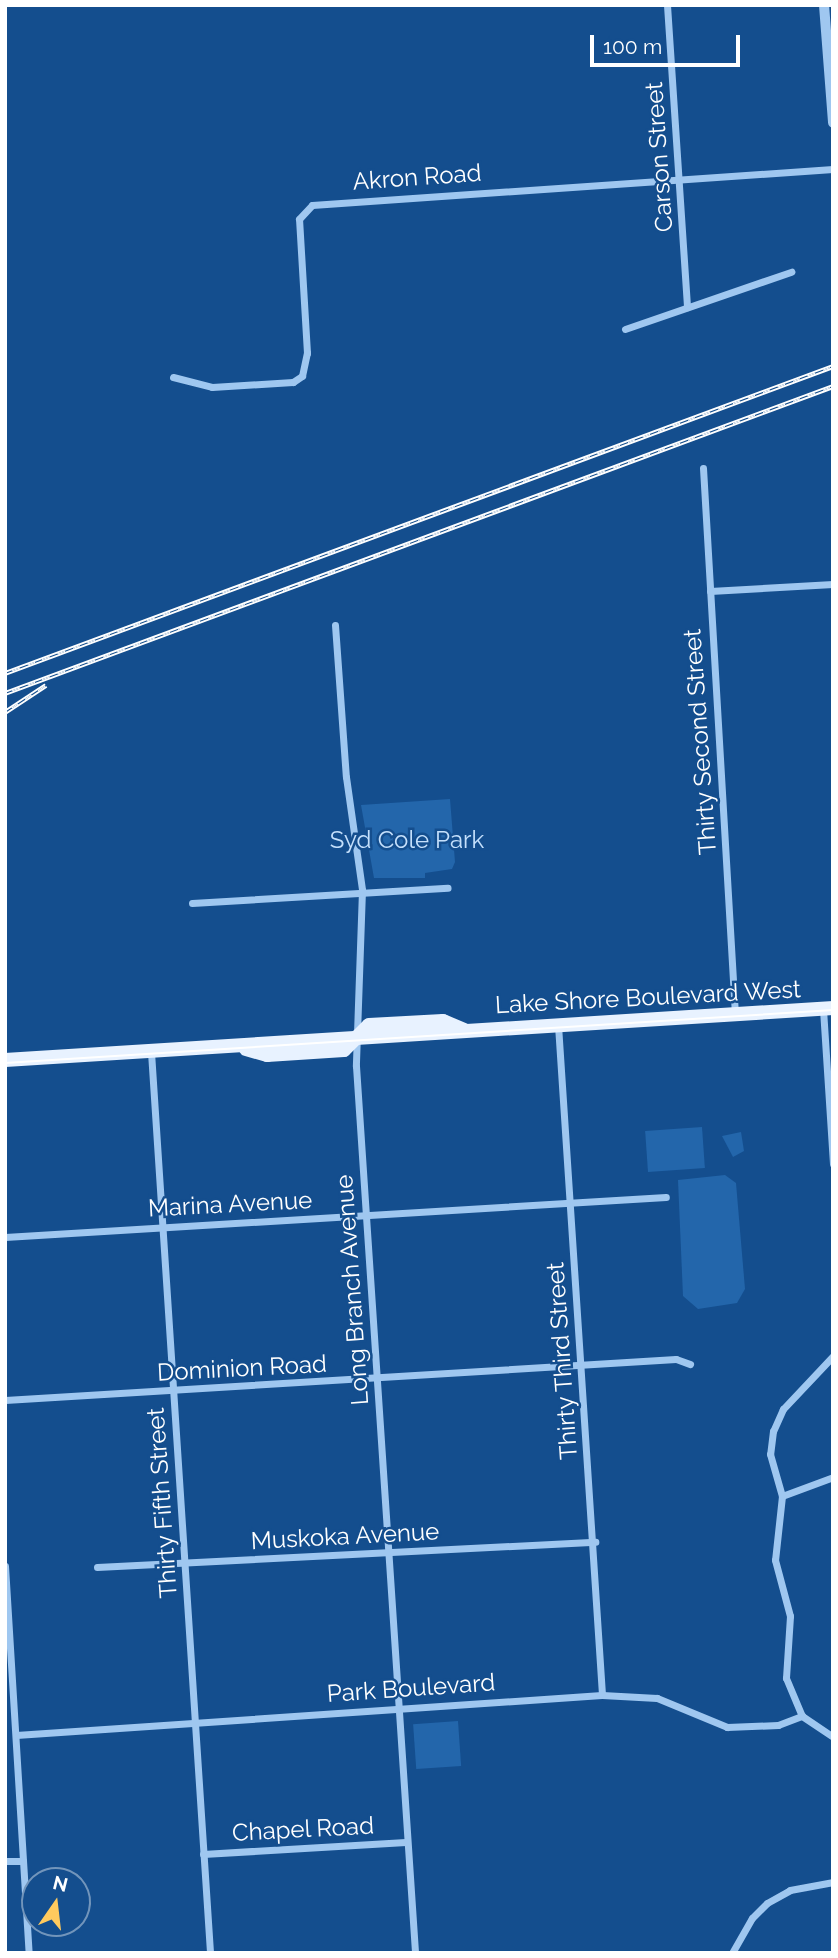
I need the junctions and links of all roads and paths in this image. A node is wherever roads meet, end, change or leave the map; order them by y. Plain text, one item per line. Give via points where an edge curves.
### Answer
1 (667, 5) edge
2 (824, 5) edge
3 (833, 123) edge
4 (833, 169) edge
5 (680, 177) junction
6 (791, 272) dead end
7 (687, 307) junction
8 (625, 329) dead end
9 (173, 377) dead end
10 (704, 468) dead end
11 (833, 584) edge
12 (710, 592) junction
13 (335, 625) dead end
14 (448, 888) dead end
15 (362, 890) junction
16 (192, 903) dead end
17 (828, 1008) edge
18 (735, 1014) junction
19 (558, 1024) junction
20 (355, 1038) junction
21 (150, 1052) junction
22 (5, 1060) edge
23 (833, 1164) edge
24 (666, 1197) dead end
25 (572, 1203) junction
26 (367, 1217) junction
27 (163, 1227) junction
28 (5, 1237) edge
29 (833, 1356) edge
30 (690, 1364) dead end
31 (580, 1365) junction
32 (377, 1381) junction
33 (174, 1391) junction
34 (5, 1401) edge
35 (833, 1477) edge
36 (782, 1496) junction
37 (595, 1542) junction
38 (390, 1554) junction
39 (185, 1562) junction
40 (5, 1566) edge
41 (97, 1567) dead end
42 (602, 1695) junction
43 (398, 1708) junction
44 (802, 1716) junction
45 (196, 1724) junction
46 (16, 1735) junction
47 (833, 1737) edge
48 (406, 1842) junction
49 (203, 1854) junction
50 (5, 1861) edge
51 (23, 1861) junction
52 (833, 1882) edge
53 (29, 1953) edge
54 (209, 1953) edge
55 (415, 1953) edge
56 (732, 1953) edge

1 - 5 street, Carson Street
2 - 3 street
4 - 5 street, Akron Road
5 - 7 street, Carson Street
5 - 9 street, Akron Road via 312,205 299,219 307,354 302,376 285,383 212,387
6 - 7 street
7 - 8 street
10 - 12 street, Thirty Second Street
11 - 12 street
12 - 18 street, Thirty Second Street
13 - 15 street, Long Branch Avenue via 346,777
14 - 15 street
15 - 16 street
15 - 20 street, Long Branch Avenue
17 - 18 main road, Lake Shore Boulevard West
17 - 23 street
18 - 19 main road, Lake Shore Boulevard West
19 - 20 main road, Lake Shore Boulevard West via 466,1031 443,1021 369,1025
19 - 25 street, Thirty Third Street
20 - 21 main road, Lake Shore Boulevard West via 344,1050 331,1051 267,1055 234,1046
20 - 26 street, Long Branch Avenue
21 - 22 main road, Lake Shore Boulevard West
21 - 27 street, Thirty Fifth Street
24 - 25 street, Marina Avenue
25 - 26 street, Marina Avenue
25 - 31 street, Thirty Third Street
26 - 27 street, Marina Avenue
26 - 32 street, Long Branch Avenue
27 - 28 street, Marina Avenue
27 - 33 street, Thirty Fifth Street
29 - 36 street via 783,1409 773,1430 771,1466
30 - 31 street, Dominion Road via 676,1359
31 - 32 street, Dominion Road
31 - 37 street, Thirty Third Street
32 - 33 street, Dominion Road
32 - 38 street, Long Branch Avenue
33 - 34 street, Dominion Road
33 - 39 street, Thirty Fifth Street
35 - 36 street
36 - 44 street via 775,1560 790,1616 784,1668
37 - 38 street, Muskoka Avenue
37 - 42 street, Thirty Third Street
38 - 39 street, Muskoka Avenue
38 - 43 street, Long Branch Avenue
39 - 41 street, Muskoka Avenue
39 - 45 street, Thirty Fifth Street
40 - 46 street
42 - 43 street, Park Boulevard
42 - 44 street, Park Boulevard via 657,1698 727,1727 778,1725
43 - 45 street, Park Boulevard
43 - 48 street, Long Branch Avenue
44 - 47 street
45 - 46 street, Park Boulevard
45 - 49 street, Thirty Fifth Street
46 - 51 street
48 - 49 street, Chapel Road
48 - 55 street, Long Branch Avenue
49 - 54 street, Thirty Fifth Street
50 - 51 street
51 - 53 street
52 - 56 street via 790,1890 767,1903 748,1924

